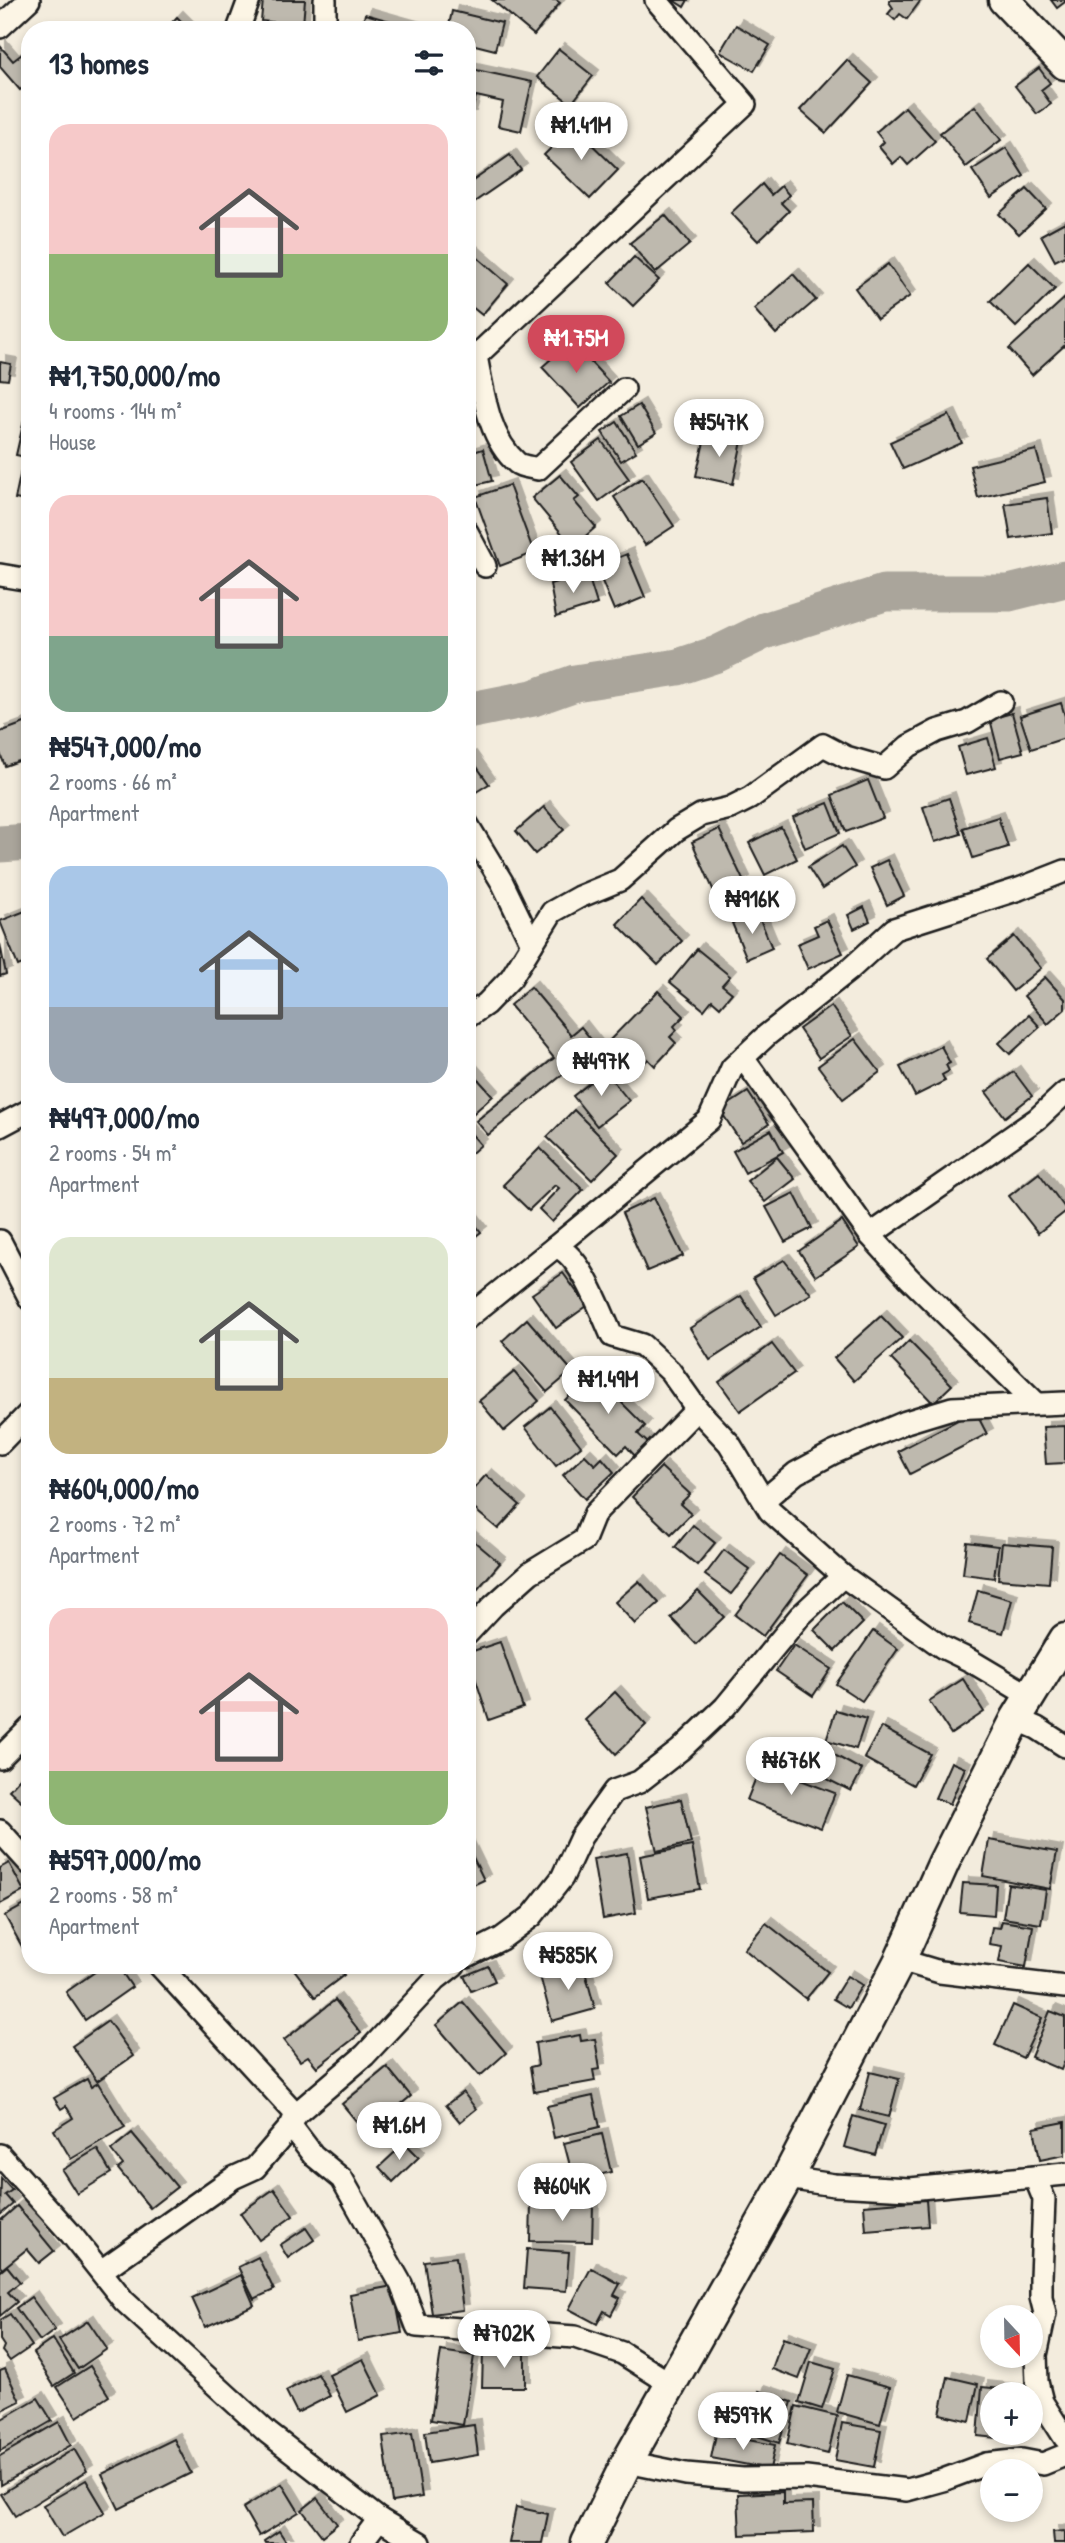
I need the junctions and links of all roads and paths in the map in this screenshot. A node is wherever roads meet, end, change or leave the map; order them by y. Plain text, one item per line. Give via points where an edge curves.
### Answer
1 (249, 0) edge
2 (325, 0) edge
3 (656, 0) edge
4 (1004, 0) edge
5 (15, 7) edge
6 (241, 21) edge
7 (325, 21) edge
8 (0, 27) edge
9 (1065, 64) edge
10 (624, 389) dead end
11 (476, 549) edge
12 (485, 566) dead end
13 (0, 575) edge
14 (21, 578) edge
15 (1001, 702) dead end
16 (476, 839) edge
17 (1065, 871) edge
18 (532, 944) junction
19 (476, 1011) edge
20 (743, 1058) junction
21 (1065, 1093) edge
22 (21, 1115) edge
23 (0, 1126) edge
24 (870, 1235) junction
25 (0, 1241) edge
26 (555, 1247) junction
27 (21, 1282) edge
28 (476, 1311) edge
29 (1036, 1403) junction
30 (1065, 1403) edge
31 (697, 1409) junction
32 (21, 1421) edge
33 (0, 1443) edge
34 (764, 1500) junction
35 (844, 1576) junction
36 (476, 1624) edge
37 (1065, 1639) edge
38 (1023, 1708) junction
39 (21, 1737) edge
40 (1065, 1745) edge
41 (0, 1758) edge
42 (0, 1831) edge
43 (21, 1854) edge
44 (476, 1951) edge
45 (900, 1960) junction
46 (167, 1974) edge
47 (442, 1974) edge
48 (1065, 1987) edge
49 (294, 2120) junction
50 (0, 2155) edge
51 (1065, 2174) edge
52 (1035, 2177) junction
53 (787, 2178) junction
54 (101, 2271) junction
55 (671, 2384) junction
56 (1065, 2438) edge
57 (1065, 2455) edge
58 (627, 2462) junction
59 (379, 2519) junction
60 (361, 2543) edge
61 (420, 2543) edge
62 (587, 2543) edge

1 - 6 street
2 - 7 street
3 - 10 street via 745,104 476,356 486,408 503,446 519,464 538,469
4 - 9 street
5 - 8 street
11 - 12 street
13 - 14 street
15 - 18 street via 909,746 884,768 823,745 750,798 701,815 676,830 620,880 552,912
16 - 18 street
17 - 20 street via 894,929
18 - 19 street via 511,978
20 - 24 street
20 - 26 street via 732,1068 709,1120
21 - 24 street via 1037,1119
22 - 23 street
24 - 29 street
25 - 27 street
26 - 28 street
26 - 31 street via 563,1248 583,1275 612,1336 642,1345 670,1371
29 - 30 street
29 - 34 street via 952,1408 906,1422 796,1473
31 - 34 street via 729,1443
31 - 36 street via 595,1513 584,1540 530,1573
32 - 33 street
34 - 35 street via 770,1511
35 - 38 street via 942,1647 971,1661
35 - 44 street via 800,1616 725,1707 680,1750 639,1782 614,1791 581,1837 562,1878 532,1916
37 - 38 street
38 - 40 street via 1037,1728
38 - 45 street via 944,1861
39 - 41 street
42 - 43 street
45 - 48 street via 940,1972
45 - 53 street
46 - 49 street
47 - 49 street
49 - 54 street via 255,2168 233,2178
49 - 55 street via 313,2155 342,2179 401,2284 417,2326 575,2337 622,2353
50 - 54 street
51 - 52 street
52 - 53 street via 911,2189
52 - 56 street via 1044,2199 1041,2297 1045,2313 1036,2355 1037,2382 1042,2402
53 - 55 street
54 - 59 street via 124,2301 268,2433
55 - 58 street
57 - 58 street via 1043,2463 986,2464 907,2490 806,2478 686,2474
58 - 62 street
59 - 60 street
59 - 61 street

